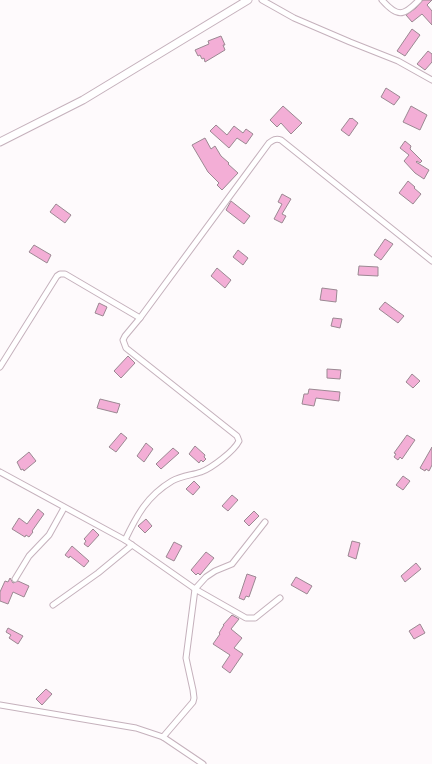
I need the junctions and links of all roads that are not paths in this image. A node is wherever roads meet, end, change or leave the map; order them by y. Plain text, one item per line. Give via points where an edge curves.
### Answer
1 (262, 0) edge
2 (382, 0) edge
3 (419, 0) edge
4 (244, 1) edge
5 (432, 80) edge
6 (0, 142) edge
7 (432, 261) edge
8 (140, 318) junction
9 (0, 367) edge
10 (0, 472) edge
11 (64, 508) junction
12 (265, 522) dead end
13 (125, 540) junction
14 (132, 546) junction
15 (15, 579) dead end
16 (195, 589) junction
17 (280, 598) dead end
18 (53, 605) dead end
19 (0, 704) edge
20 (163, 737) junction
21 (203, 764) edge

1 - 5 street via 294,18 398,61
2 - 3 street via 391,10 401,14
4 - 6 main road via 83,100
7 - 8 street via 278,139 269,143
8 - 9 street via 65,274 60,274
8 - 13 street via 124,336 126,348 237,436 239,441 208,469 172,481 151,496 138,514
10 - 11 street
11 - 13 street
11 - 15 street via 49,535 29,556
12 - 16 street via 232,564 206,577
13 - 14 street
14 - 16 street
14 - 18 street
16 - 17 street via 250,619 255,618
16 - 20 street via 186,658 194,698
19 - 20 street via 136,728
20 - 21 street

